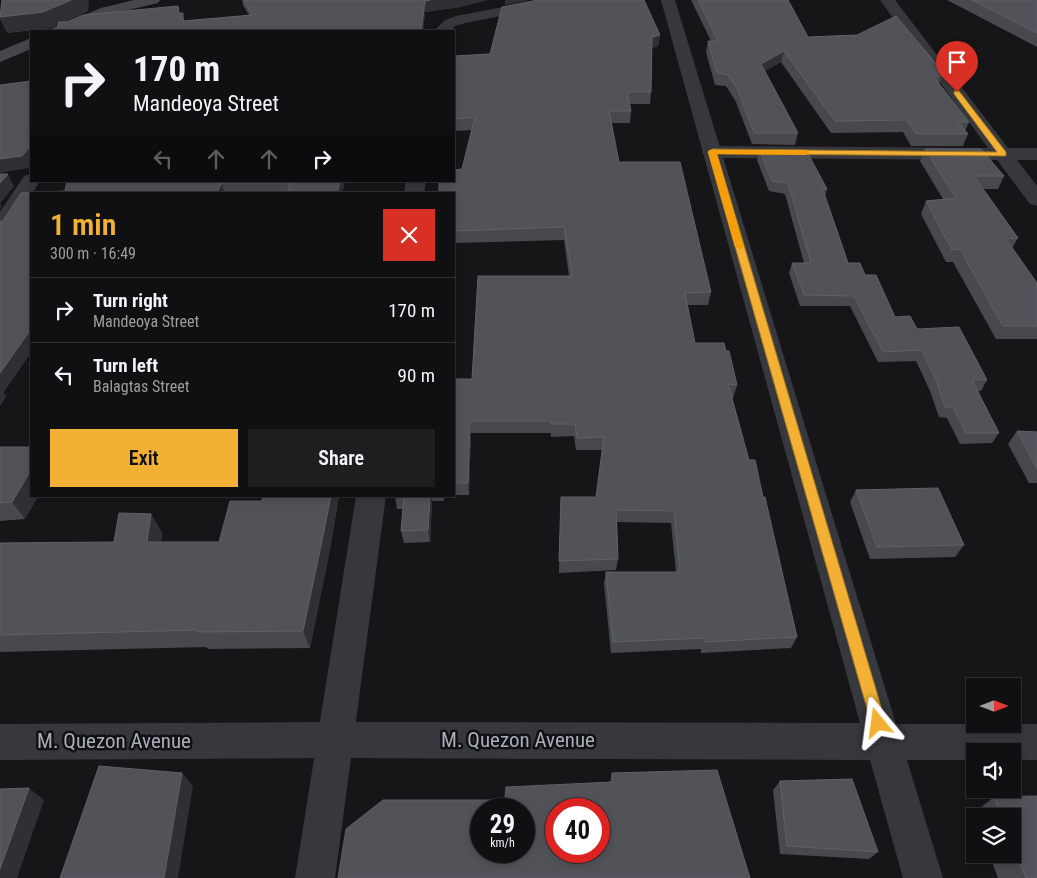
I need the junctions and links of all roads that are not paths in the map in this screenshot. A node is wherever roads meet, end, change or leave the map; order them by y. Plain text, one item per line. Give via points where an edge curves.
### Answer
1 (153, 0) edge
2 (564, 0) edge
3 (668, 0) edge
4 (887, 0) edge
5 (446, 27) edge
6 (60, 30) edge
7 (30, 43) edge
8 (0, 57) edge
9 (712, 152) junction
10 (1003, 154) junction
11 (1037, 154) edge
12 (30, 178) edge
13 (8, 179) edge
14 (30, 180) edge
15 (1037, 200) edge
16 (0, 228) edge
17 (370, 497) edge
18 (336, 740) junction
19 (0, 742) edge
20 (884, 742) junction
21 (1037, 742) edge
22 (315, 878) edge
23 (923, 878) edge

1 - 6 main road via 106,11
2 - 5 street via 461,19
3 - 9 street
4 - 10 street
7 - 8 main road
9 - 10 street
9 - 20 street
10 - 11 street
10 - 15 street
12 - 13 street
14 - 16 street
17 - 18 street
18 - 19 street, M. Quezon Avenue
18 - 20 street, M. Quezon Avenue
18 - 22 street
20 - 21 street, M. Quezon Avenue
20 - 23 street

